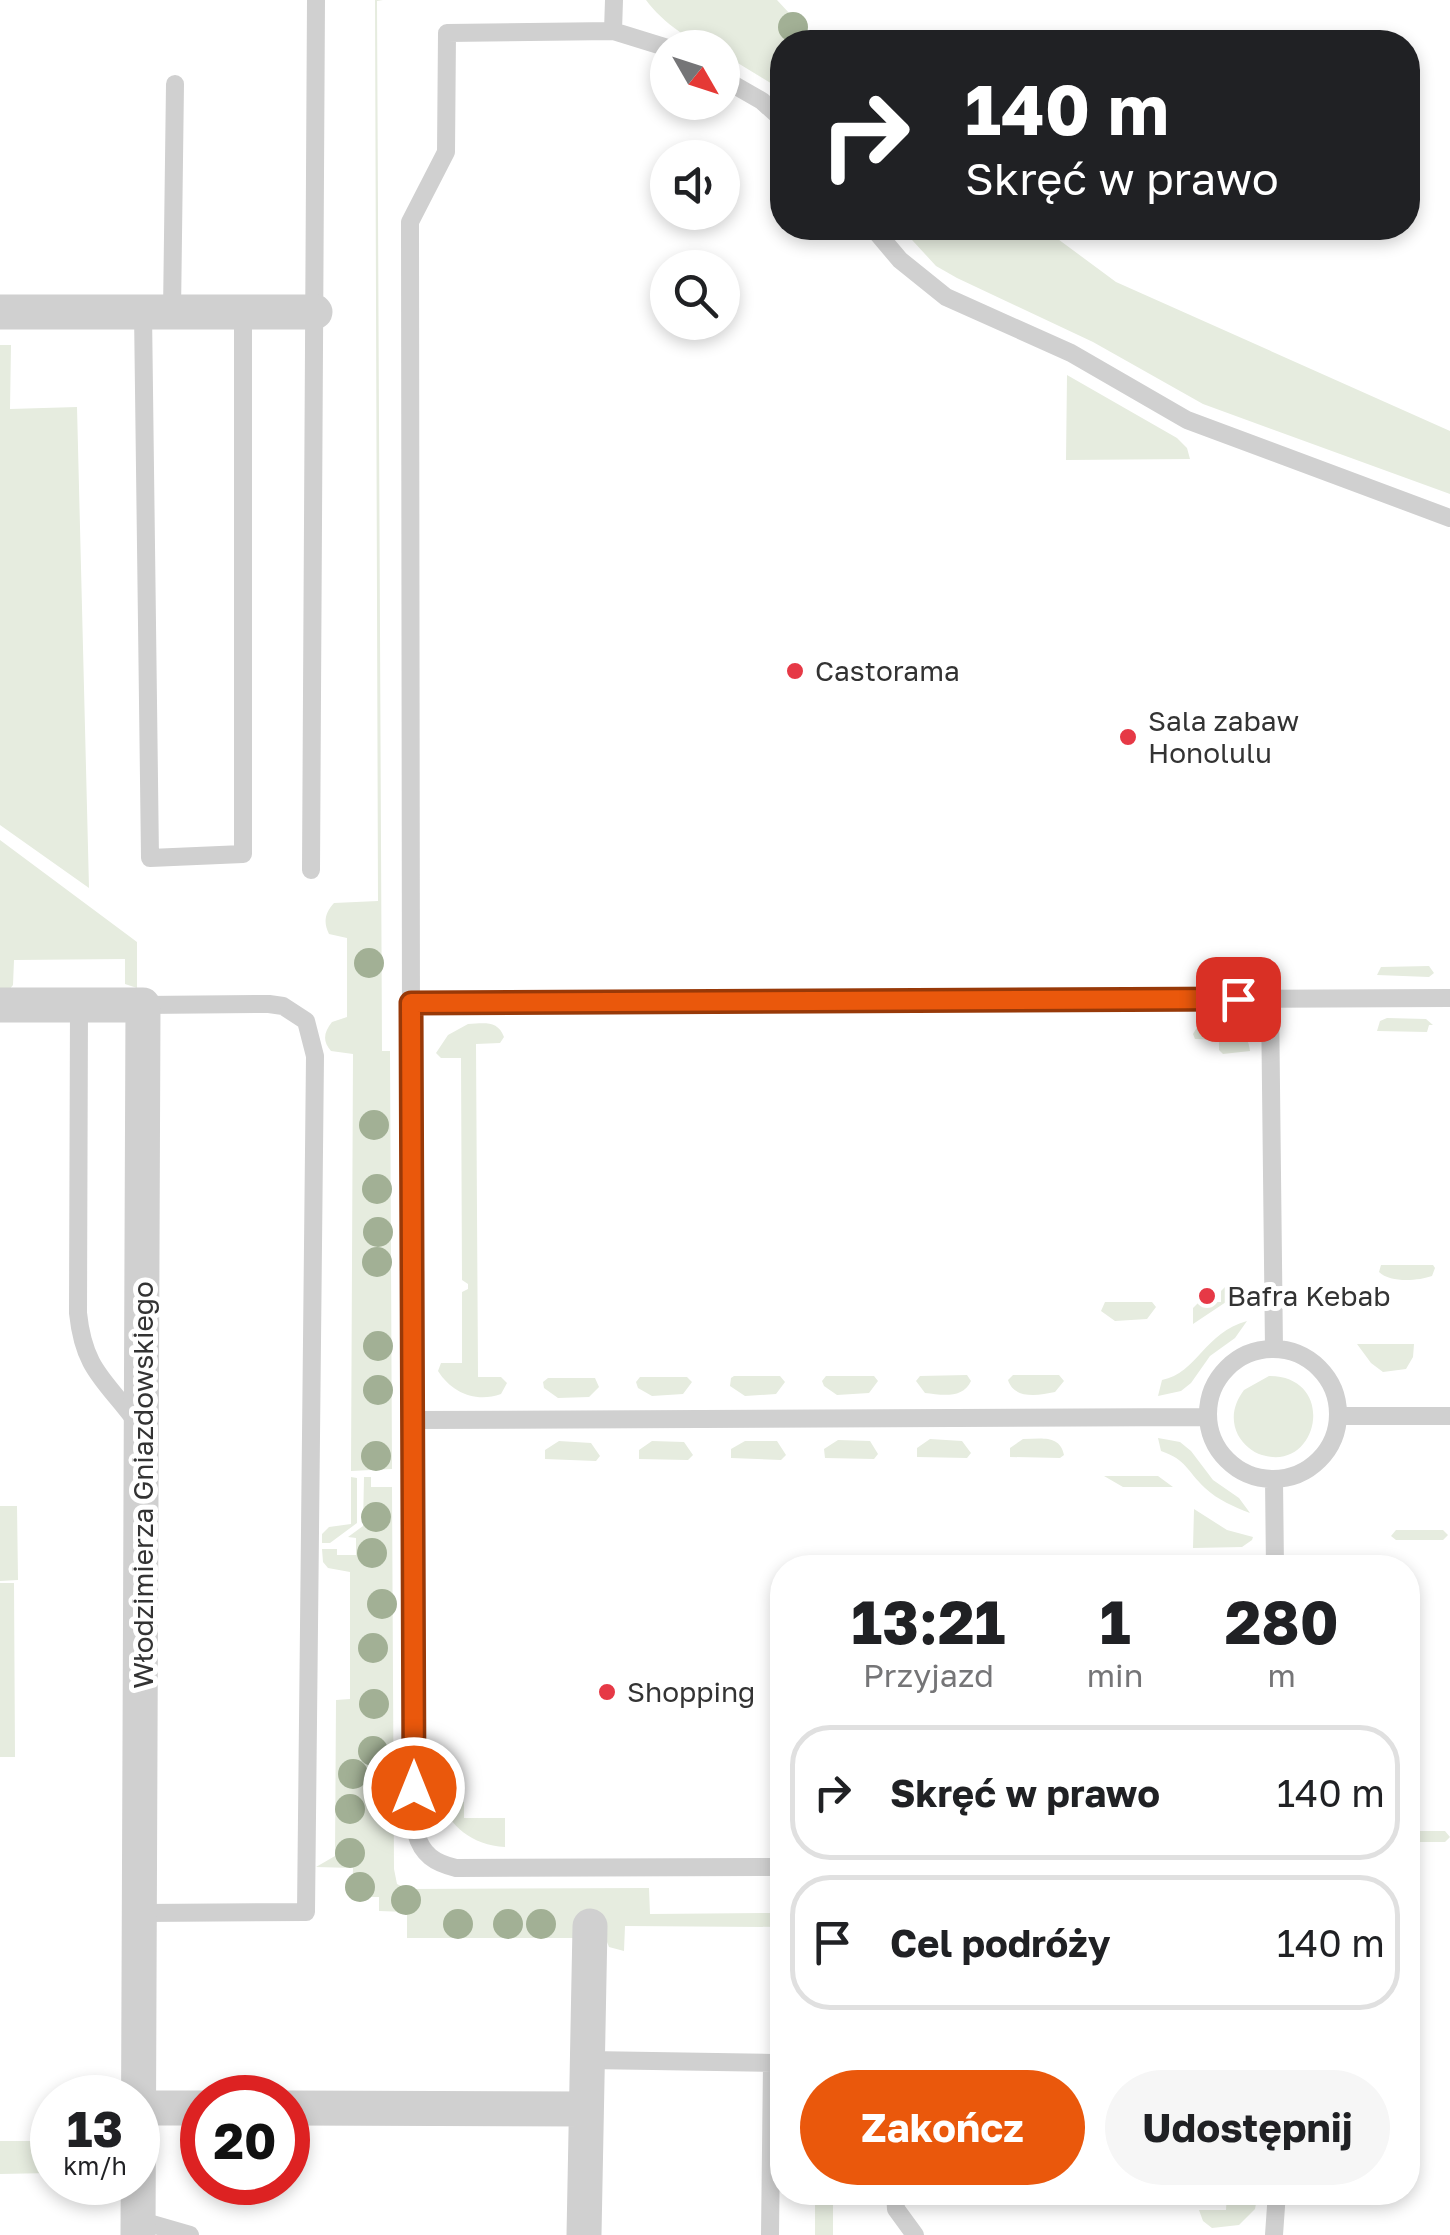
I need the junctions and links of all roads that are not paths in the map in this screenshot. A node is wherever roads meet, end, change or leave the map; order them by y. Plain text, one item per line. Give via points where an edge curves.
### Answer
1 (316, 0) edge
2 (614, 0) edge
3 (613, 31) junction
4 (650, 42) edge
5 (175, 84) dead end
6 (740, 88) edge
7 (770, 108) edge
8 (883, 240) edge
9 (0, 312) edge
10 (157, 312) junction
11 (243, 312) junction
12 (315, 312) junction
13 (1450, 518) edge
14 (311, 870) dead end
15 (1450, 998) edge
16 (1270, 999) junction
17 (411, 1003) junction
18 (78, 1004) junction
19 (144, 1004) junction
20 (0, 1005) edge
21 (1274, 1349) junction
22 (1338, 1416) junction
23 (1450, 1416) edge
24 (1208, 1417) junction
25 (412, 1420) junction
26 (144, 1435) junction
27 (1274, 1480) junction
28 (1275, 1555) edge
29 (770, 1867) edge
30 (142, 1912) junction
31 (590, 1926) dead end
32 (589, 2060) junction
33 (770, 2063) edge
34 (141, 2075) edge
35 (310, 2108) edge
36 (584, 2108) junction
37 (770, 2205) edge
38 (896, 2205) edge
39 (1276, 2205) edge
40 (138, 2228) edge
41 (190, 2235) edge
42 (584, 2235) edge
43 (770, 2235) edge
44 (915, 2235) edge
45 (1274, 2235) edge

1 - 12 lane
2 - 3 lane
3 - 4 lane
3 - 17 lane via 447,33 446,152 410,222
5 - 10 lane
6 - 7 lane
8 - 13 lane via 946,297 1071,354 1187,420
9 - 10 street
10 - 11 street
10 - 11 lane via 150,858 243,854
11 - 12 street
12 - 14 lane
15 - 16 lane
16 - 17 lane
16 - 21 lane
17 - 25 lane
18 - 19 street
18 - 20 street
18 - 26 lane via 81,1342 91,1367
19 - 26 street, Włodzimierza Gniazdowskiego
19 - 30 lane via 283,1006 306,1021 314,1056 306,1912
21 - 22 lane via 1294,1352 1327,1377
21 - 24 lane via 1253,1352 1219,1377
22 - 23 lane
22 - 27 lane via 1331,1444 1314,1465
24 - 25 lane
24 - 27 lane via 1228,1462
25 - 29 lane via 414,1788 416,1833 427,1855 456,1868
26 - 30 street, Włodzimierza Gniazdowskiego
27 - 28 lane
30 - 34 street, Włodzimierza Gniazdowskiego
31 - 32 street
32 - 33 lane
32 - 36 street
35 - 36 street
36 - 42 street
37 - 43 lane
38 - 44 lane
39 - 45 lane
40 - 41 lane

